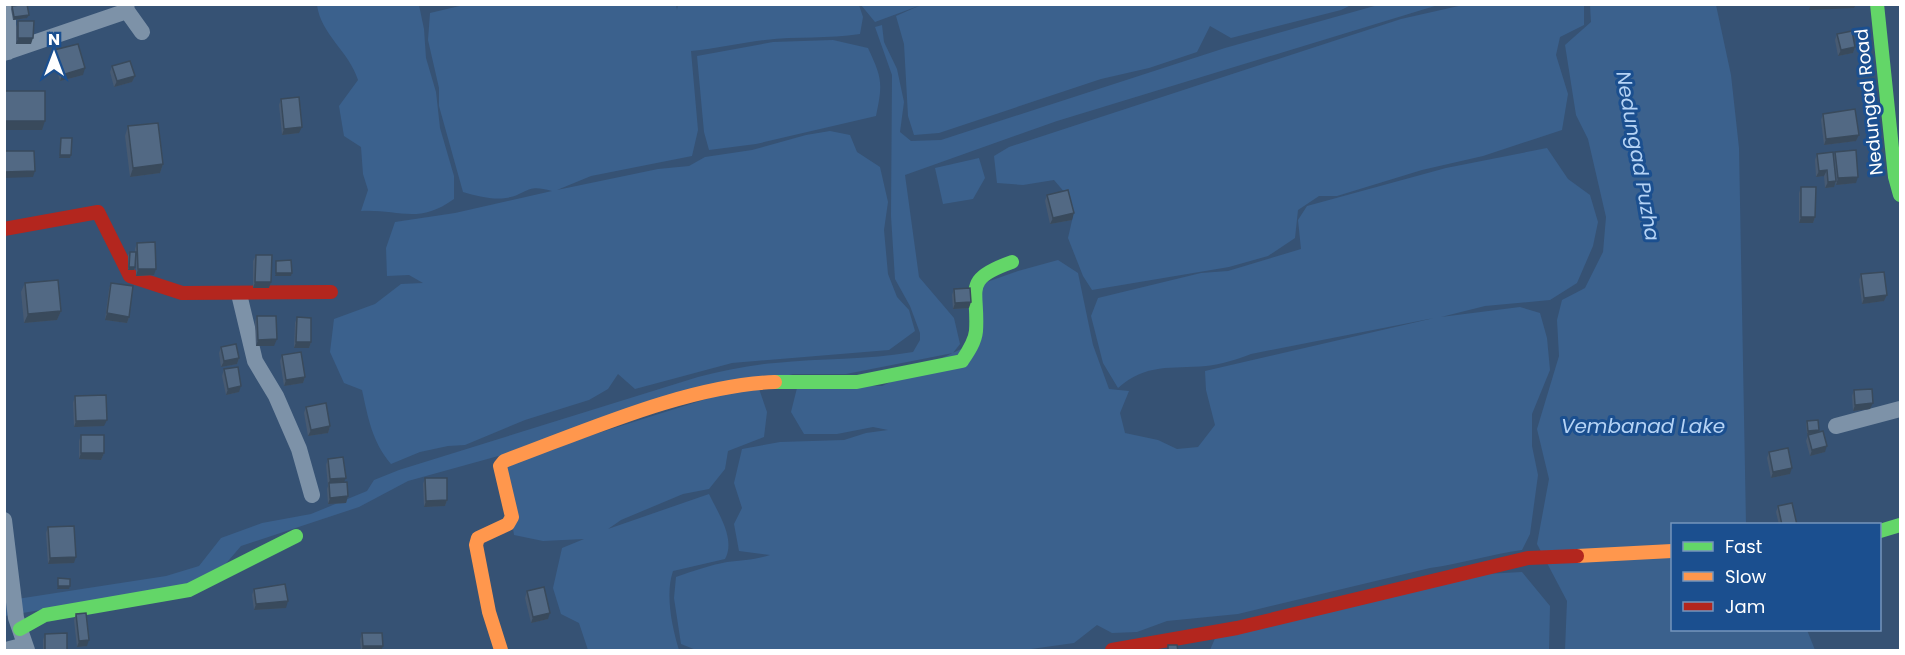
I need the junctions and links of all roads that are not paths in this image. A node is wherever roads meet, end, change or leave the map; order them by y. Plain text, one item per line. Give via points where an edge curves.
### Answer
1 (8, 4) edge
2 (1876, 4) edge
3 (126, 8) edge
4 (142, 32) dead end
5 (6, 52) edge
6 (1900, 195) edge
7 (4, 229) edge
8 (1012, 262) dead end
9 (331, 292) dead end
10 (239, 294) junction
11 (1900, 409) edge
12 (1836, 426) dead end
13 (312, 495) dead end
14 (4, 519) edge
15 (1900, 525) edge
16 (1881, 531) edge
17 (296, 536) dead end
18 (1671, 550) edge
19 (18, 623) junction
20 (26, 648) edge
21 (6, 651) edge
22 (501, 651) edge
23 (1112, 651) edge

1 - 5 street
2 - 6 street, Nedungad Road
3 - 4 street
3 - 5 street
7 - 10 street via 98,212 130,276 182,293
8 - 22 street via 980,279 973,295 976,331 962,361 881,379 740,387 636,414 504,461 500,466 512,517 508,524 478,538 476,545 486,605
9 - 10 street
10 - 13 street via 255,361 276,396 299,449
11 - 12 street
14 - 19 street
15 - 16 street
17 - 19 street via 189,590
18 - 23 street via 1540,558 1237,627
19 - 20 street
20 - 21 street

